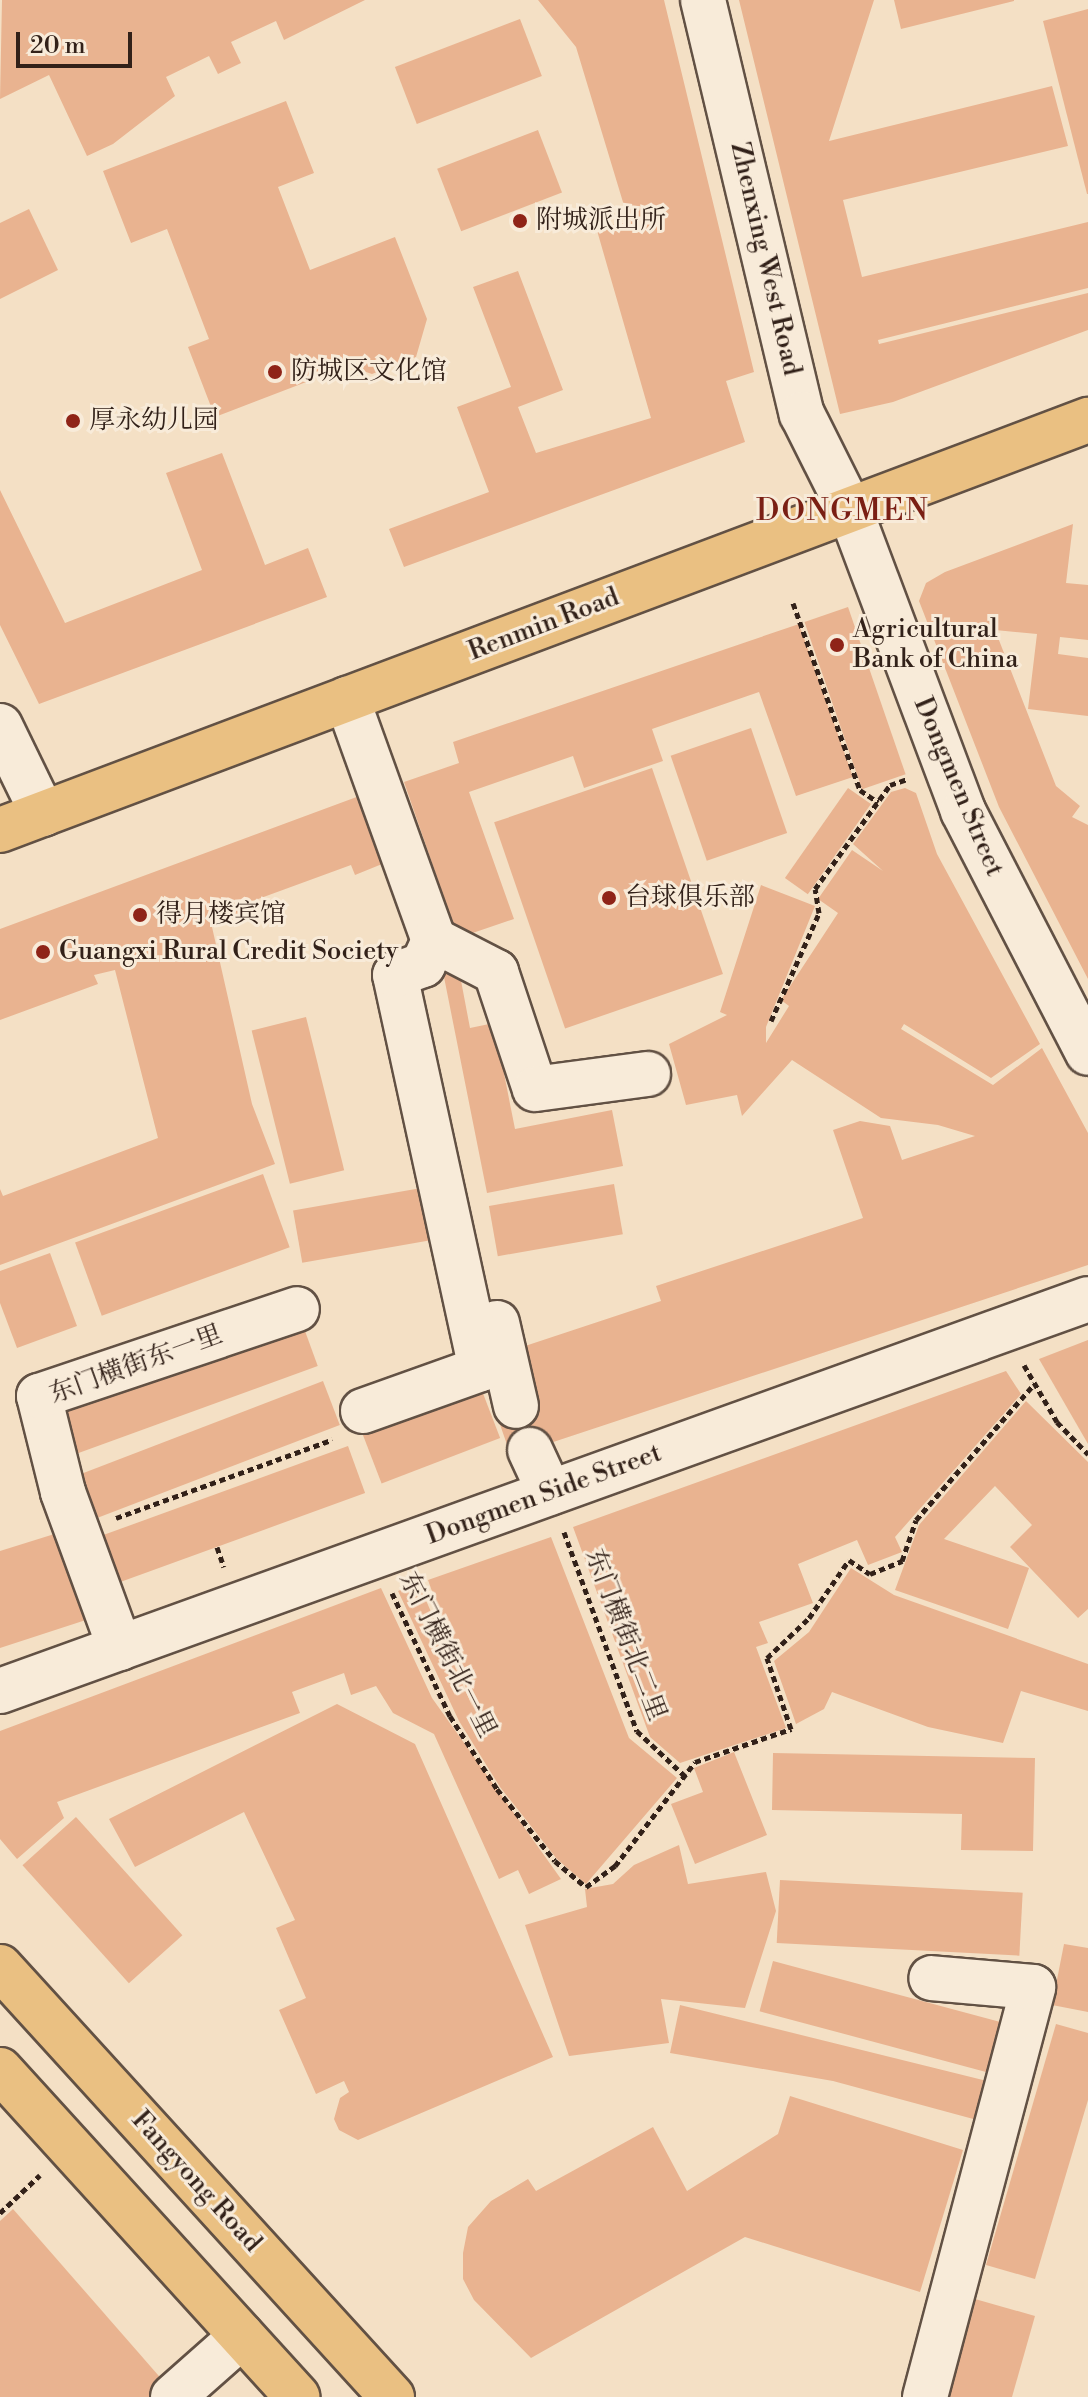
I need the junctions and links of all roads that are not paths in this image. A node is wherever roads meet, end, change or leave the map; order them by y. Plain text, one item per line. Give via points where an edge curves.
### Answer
1 (703, 0) edge
2 (1088, 420) edge
3 (850, 510) junction
4 (347, 699) junction
5 (0, 726) edge
6 (43, 814) junction
7 (0, 830) edge
8 (434, 940) junction
9 (1088, 1053) edge
10 (648, 1074) dead end
11 (454, 1246) junction
12 (1088, 1299) edge
13 (297, 1309) dead end
14 (516, 1406) dead end
15 (363, 1411) dead end
16 (530, 1450) dead end
17 (550, 1493) junction
18 (120, 1648) junction
19 (0, 1691) edge
20 (0, 1967) edge
21 (931, 1978) dead end
22 (0, 2070) edge
23 (242, 2336) junction
24 (173, 2397) edge
25 (298, 2397) edge
26 (392, 2397) edge
27 (925, 2397) edge

1 - 3 street, Zhenxing West Road via 802,414
2 - 3 main road, Renmin Road
3 - 4 main road, Renmin Road
3 - 9 street, Dongmen Street via 945,764 1014,915
4 - 6 main road, Renmin Road
4 - 8 street
5 - 6 street
6 - 7 main road, Renmin Road
8 - 10 street via 496,972 535,1089
8 - 11 street via 423,965 395,975
11 - 14 street via 479,1244
11 - 15 street via 481,1369
12 - 17 street, Dongmen Side Street
13 - 18 street, 东门横街东一里 via 39,1396 77,1533
16 - 17 street
17 - 18 street, Dongmen Side Street
18 - 19 street, Dongmen Side Street
20 - 26 main road, Fangyong Road
21 - 27 street via 1033,1987
22 - 23 main road
23 - 24 street
23 - 25 main road

